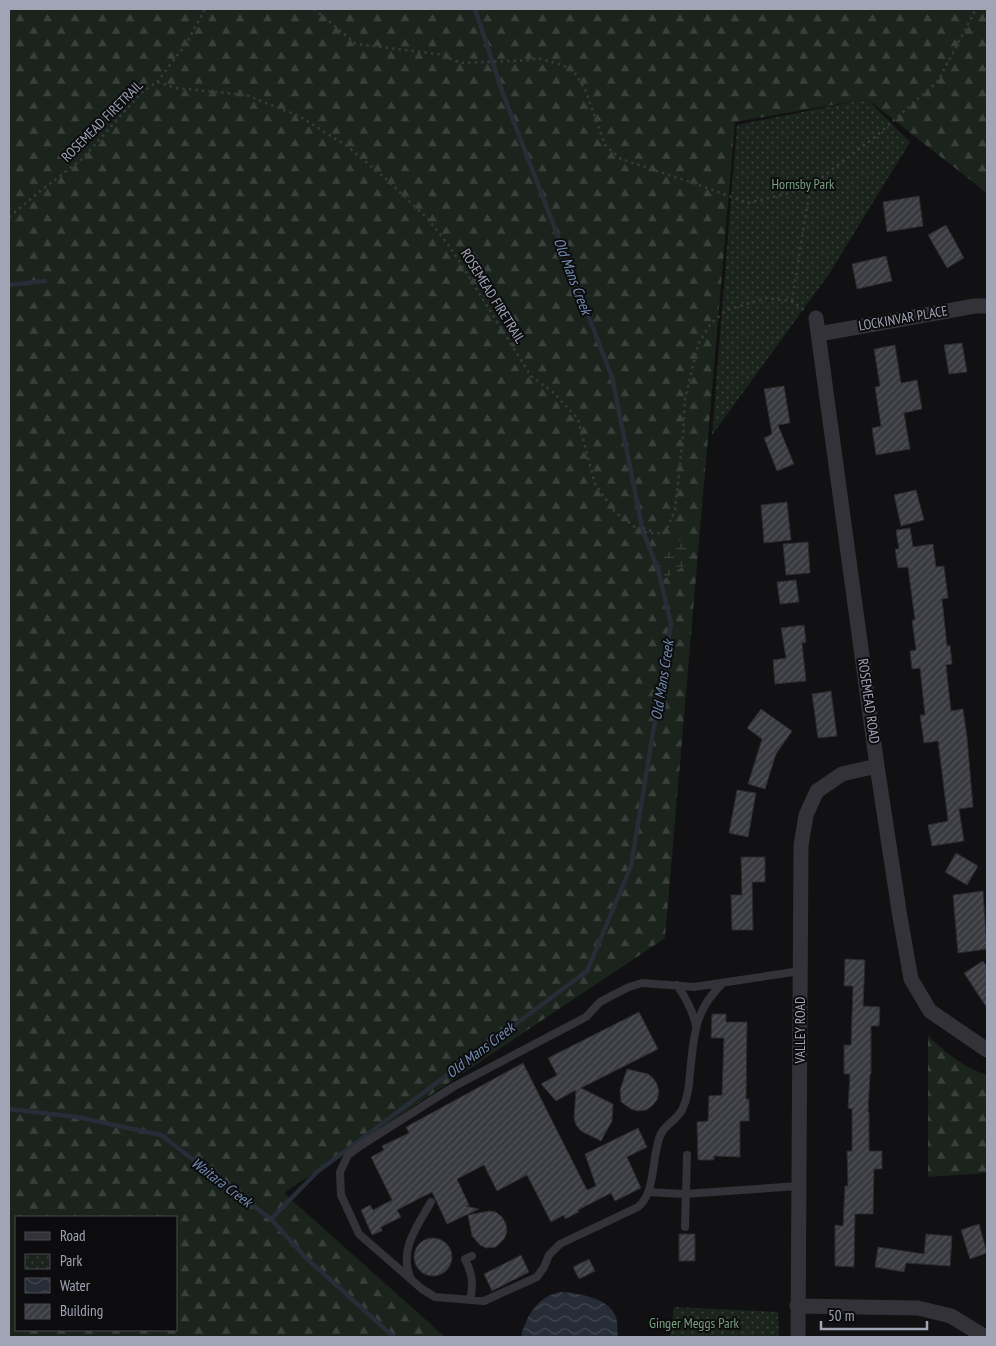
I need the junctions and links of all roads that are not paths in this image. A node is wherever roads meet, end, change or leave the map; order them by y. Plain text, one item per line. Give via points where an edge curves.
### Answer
1 (987, 306) edge
2 (816, 318) dead end
3 (820, 334) junction
4 (878, 766) junction
5 (800, 972) junction
6 (723, 983) junction
7 (677, 985) junction
8 (696, 1028) junction
9 (987, 1050) edge
10 (687, 1155) dead end
11 (798, 1186) junction
12 (648, 1192) junction
13 (685, 1194) junction
14 (431, 1202) dead end
15 (685, 1227) dead end
16 (472, 1256) dead end
17 (412, 1281) junction
18 (470, 1300) junction
19 (797, 1306) junction
20 (982, 1335) dead end
21 (798, 1337) edge

1 - 3 street, LOCKINVAR PLACE
2 - 3 street, ROSEMEAD ROAD
3 - 4 street, ROSEMEAD ROAD
4 - 5 street, VALLEY ROAD via 842,774 818,791 806,815 801,846
4 - 9 street, ROSEMEAD ROAD via 911,979 930,1011
5 - 6 lane
5 - 11 street, VALLEY ROAD
6 - 7 lane via 694,987
6 - 8 lane via 703,1007
7 - 8 lane via 686,998
7 - 17 lane via 642,983 613,995 586,1016 434,1098 348,1155 340,1172 341,1195 359,1234
8 - 12 lane via 688,1091 682,1110 662,1132
10 - 13 lane
11 - 13 lane
11 - 19 street, VALLEY ROAD
12 - 13 lane
12 - 18 lane via 638,1207 560,1244 549,1255 537,1277 496,1297 484,1301
13 - 15 lane
14 - 17 lane via 406,1253
16 - 18 lane via 465,1259 472,1273
17 - 18 lane via 435,1297
19 - 20 street via 918,1308 950,1316
19 - 21 street, VALLEY ROAD

